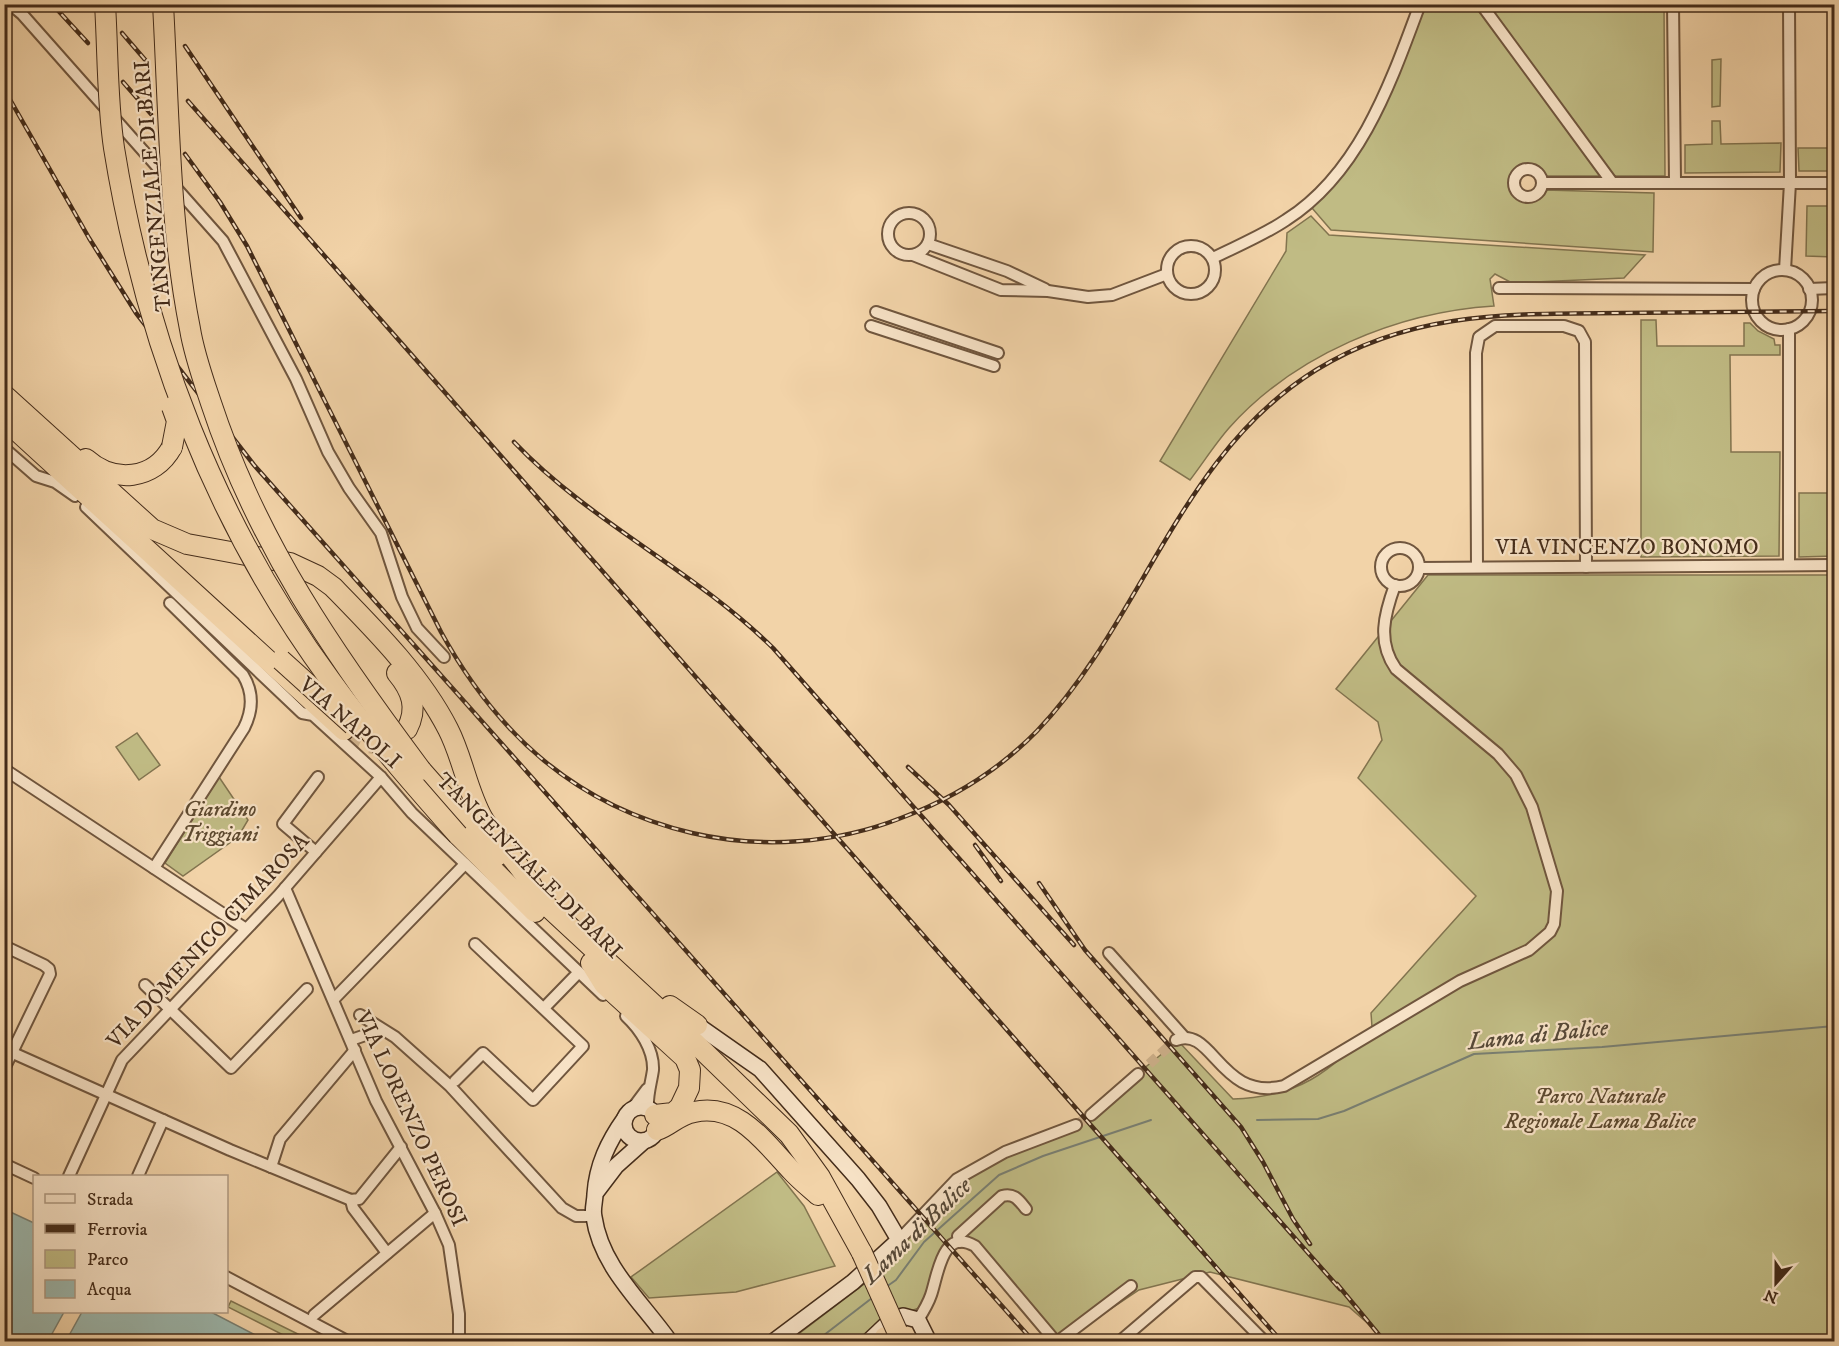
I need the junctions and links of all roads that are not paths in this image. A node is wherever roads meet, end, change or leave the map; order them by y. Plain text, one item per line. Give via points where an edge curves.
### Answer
1 (10, 4) edge
2 (105, 4) edge
3 (163, 4) edge
4 (1420, 4) edge
5 (1481, 4) edge
6 (1673, 4) edge
7 (1789, 4) edge
8 (1611, 181) junction
9 (1676, 181) junction
10 (1542, 183) dead end
11 (1790, 183) junction
12 (1834, 183) edge
13 (928, 244) junction
14 (913, 255) junction
15 (1213, 258) junction
16 (1785, 270) junction
17 (1167, 273) junction
18 (1499, 288) dead end
19 (1834, 288) edge
20 (1754, 289) junction
21 (1809, 289) junction
22 (1048, 291) junction
23 (876, 312) dead end
24 (872, 326) dead end
25 (1789, 329) junction
26 (161, 350) junction
27 (999, 353) dead end
28 (994, 366) dead end
29 (4, 383) edge
30 (4, 395) edge
31 (4, 407) edge
32 (4, 419) edge
33 (4, 448) edge
34 (244, 493) junction
35 (1834, 565) edge
36 (1789, 566) junction
37 (1477, 567) junction
38 (1586, 567) junction
39 (1419, 568) junction
40 (1395, 585) junction
41 (170, 603) dead end
42 (444, 657) dead end
43 (407, 729) dead end
44 (344, 730) tunnel mouth
45 (5, 772) edge
46 (318, 777) dead end
47 (381, 777) junction
48 (458, 835) junction
49 (316, 852) junction
50 (465, 864) junction
51 (154, 867) junction
52 (285, 888) junction
53 (538, 898) junction
54 (246, 929) junction
55 (581, 938) junction
56 (475, 944) dead end
57 (4, 946) edge
58 (1109, 953) dead end
59 (585, 968) junction
60 (145, 985) dead end
61 (307, 989) dead end
62 (334, 999) junction
63 (544, 1008) junction
64 (169, 1009) junction
65 (360, 1016) dead end
66 (698, 1025) joint
67 (380, 1030) junction
68 (353, 1045) junction
69 (9, 1051) edge
70 (4, 1070) edge
71 (1138, 1074) tunnel mouth
72 (455, 1080) dead end
73 (649, 1086) junction
74 (106, 1094) junction
75 (1091, 1115) tunnel mouth
76 (163, 1120) junction
77 (644, 1120) junction
78 (1076, 1125) tunnel mouth
79 (401, 1147) junction
80 (4, 1164) edge
81 (271, 1167) junction
82 (69, 1175) edge
83 (138, 1175) edge
84 (33, 1178) edge
85 (596, 1194) junction
86 (819, 1195) junction
87 (351, 1200) junction
88 (1026, 1209) dead end
89 (435, 1213) junction
90 (593, 1216) junction
91 (899, 1240) junction
92 (959, 1242) junction
93 (387, 1253) junction
94 (228, 1278) edge
95 (1131, 1286) dead end
96 (314, 1315) dead end
97 (654, 1320) junction
98 (918, 1320) junction
99 (888, 1338) edge
100 (349, 1341) edge
101 (459, 1341) edge
102 (670, 1341) edge
103 (682, 1341) edge
104 (773, 1341) edge
105 (930, 1341) edge
106 (1057, 1341) edge
107 (1119, 1341) edge
108 (1265, 1341) edge

1 - 42 street via 223,241 296,379 328,452 381,533 402,597 417,628
2 - 26 highway, TANGENZIALE DI BARI, bridge via 114,146 137,266
3 - 34 highway, TANGENZIALE DI BARI, bridge via 178,259 190,331 225,446
4 - 15 street via 1364,136 1340,171 1286,221
5 - 8 street
6 - 9 street
7 - 11 street
8 - 9 street
8 - 10 street
9 - 11 street
11 - 12 street
11 - 16 street
13 - 14 street
13 - 14 street via 930,233 924,220 908,213 897,217 889,231 892,245 901,253
13 - 22 street via 1007,271
14 - 22 street via 1001,290
15 - 17 street via 1203,249 1184,247 1173,255
15 - 17 street via 1214,280 1196,294 1174,288
16 - 20 street via 1766,274
16 - 21 street via 1800,276
17 - 22 street via 1112,295 1088,297
18 - 20 street
19 - 21 street
20 - 25 street via 1753,307 1762,322 1779,330
21 - 25 street via 1808,314
23 - 27 street
24 - 28 street
25 - 36 street
26 - 29 highway, bridge via 158,367 177,421 165,460 141,474 121,475 100,469
26 - 48 highway, TANGENZIALE DI BARI, bridge via 189,428 223,503 274,595 331,681
30 - 53 highway via 153,529 187,544 290,563 333,587 438,709 483,819 530,880
31 - 48 highway, bridge via 347,719
32 - 44 highway
33 - 47 street, VIA NAPOLI via 36,476 69,491 302,713 313,715
34 - 43 highway, bridge via 282,552 407,686 413,700
34 - 53 highway, TANGENZIALE DI BARI, bridge via 318,628 422,770 484,843
35 - 36 street, VIA VINCENZO BONOMO
36 - 38 street, VIA VINCENZO BONOMO
37 - 38 street, VIA VINCENZO BONOMO
37 - 38 street via 1477,345 1488,329 1527,326 1572,327 1585,342
37 - 39 street, VIA VINCENZO BONOMO
39 - 40 street via 1411,582
39 - 40 street via 1416,555 1405,548 1386,553 1381,572
40 - 58 street via 1382,639 1387,656 1396,669 1498,754 1516,775 1532,807 1557,891 1550,932 1529,950 1451,986 1284,1086 1269,1090 1235,1079 1198,1040 1180,1038
41 - 51 street via 243,675 249,684 251,709 244,728
45 - 51 street
46 - 49 street via 283,824
47 - 49 street, VIA DOMENICO CIMAROSA
47 - 50 street, VIA NAPOLI
48 - 59 highway, TANGENZIALE DI BARI
49 - 52 street, VIA DOMENICO CIMAROSA
50 - 59 street, VIA NAPOLI
50 - 62 street
51 - 54 street
52 - 54 street, VIA DOMENICO CIMAROSA
52 - 62 street, VIA LORENZO PEROSI
53 - 55 highway, TANGENZIALE DI BARI
54 - 64 street, VIA DOMENICO CIMAROSA
55 - 66 highway
55 - 99 highway, TANGENZIALE DI BARI, bridge via 772,1116 807,1156 862,1253
56 - 63 street
57 - 69 street via 44,965 50,974
59 - 63 street
59 - 73 street, VIA NAPOLI via 644,1037 653,1070
59 - 77 highway via 685,1058 690,1070 689,1088 681,1107 673,1113
59 - 86 highway, TANGENZIALE DI BARI via 765,1125
60 - 64 street
61 - 64 street via 231,1068
62 - 68 street, VIA LORENZO PEROSI
63 - 72 street via 584,1046 533,1100 483,1053
64 - 74 street, VIA DOMENICO CIMAROSA via 122,1060
65 - 67 street
66 - 91 street via 760,1070 858,1179
67 - 68 street
67 - 90 street via 395,1037 450,1086 562,1208 576,1216
68 - 79 street, VIA LORENZO PEROSI via 376,1101
68 - 81 street via 280,1139
69 - 70 street
69 - 74 street
71 - 75 street
73 - 77 street, VIA NAPOLI
73 - 77 street
74 - 76 street
74 - 82 street, VIA DOMENICO CIMAROSA
76 - 81 street
76 - 83 street
77 - 85 street
77 - 85 street via 612,1137 600,1162
77 - 86 highway via 694,1111 721,1113 736,1119 762,1136
78 - 91 street via 1005,1152 957,1179
79 - 87 street via 359,1199
79 - 89 street, VIA LORENZO PEROSI
80 - 84 street
81 - 87 street
85 - 90 street
86 - 99 highway, TANGENZIALE DI BARI
87 - 93 street
88 - 92 street via 1017,1197 1002,1196 958,1236
89 - 93 street
89 - 101 street, VIA LORENZO PEROSI via 449,1245
90 - 97 street via 613,1267
91 - 104 street via 853,1282
92 - 98 street via 952,1244 941,1258 931,1296
92 - 106 street via 975,1246
93 - 96 street
94 - 100 street
95 - 106 street
97 - 102 street
97 - 103 street
98 - 99 street via 903,1316 888,1323
98 - 105 street
107 - 108 street via 1195,1277 1201,1277

